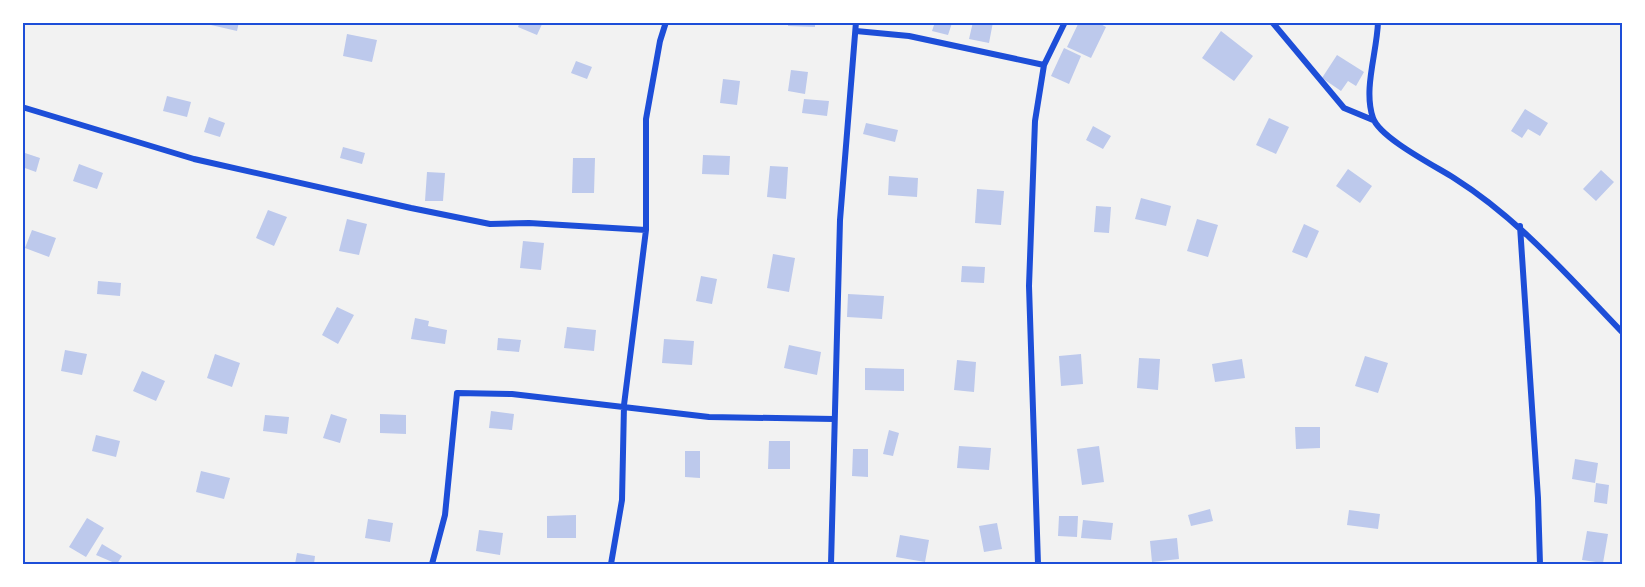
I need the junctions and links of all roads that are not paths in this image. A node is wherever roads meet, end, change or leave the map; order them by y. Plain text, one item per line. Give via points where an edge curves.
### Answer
1 (666, 22) edge
2 (856, 22) edge
3 (1065, 22) edge
4 (1272, 22) edge
5 (1378, 22) edge
6 (856, 31) junction
7 (1044, 65) junction
8 (22, 107) edge
9 (1373, 120) junction
10 (1520, 226) junction
11 (646, 230) junction
12 (1623, 332) edge
13 (624, 405) junction
14 (834, 419) junction
15 (432, 564) edge
16 (612, 564) edge
17 (831, 564) edge
18 (1038, 564) edge
19 (1540, 564) edge

1 - 11 street via 646,119
2 - 6 street
3 - 7 street
4 - 9 street via 1344,108
5 - 9 street via 1370,86
6 - 7 street via 909,36
6 - 14 street via 840,220
7 - 18 street via 1035,121 1029,286
8 - 11 street via 194,159 422,211 490,224
9 - 10 street via 1395,142 1456,179
10 - 12 street
10 - 19 street
11 - 13 street
13 - 14 street via 709,417
13 - 15 street via 457,393 445,515
13 - 16 street via 622,500
14 - 17 street

